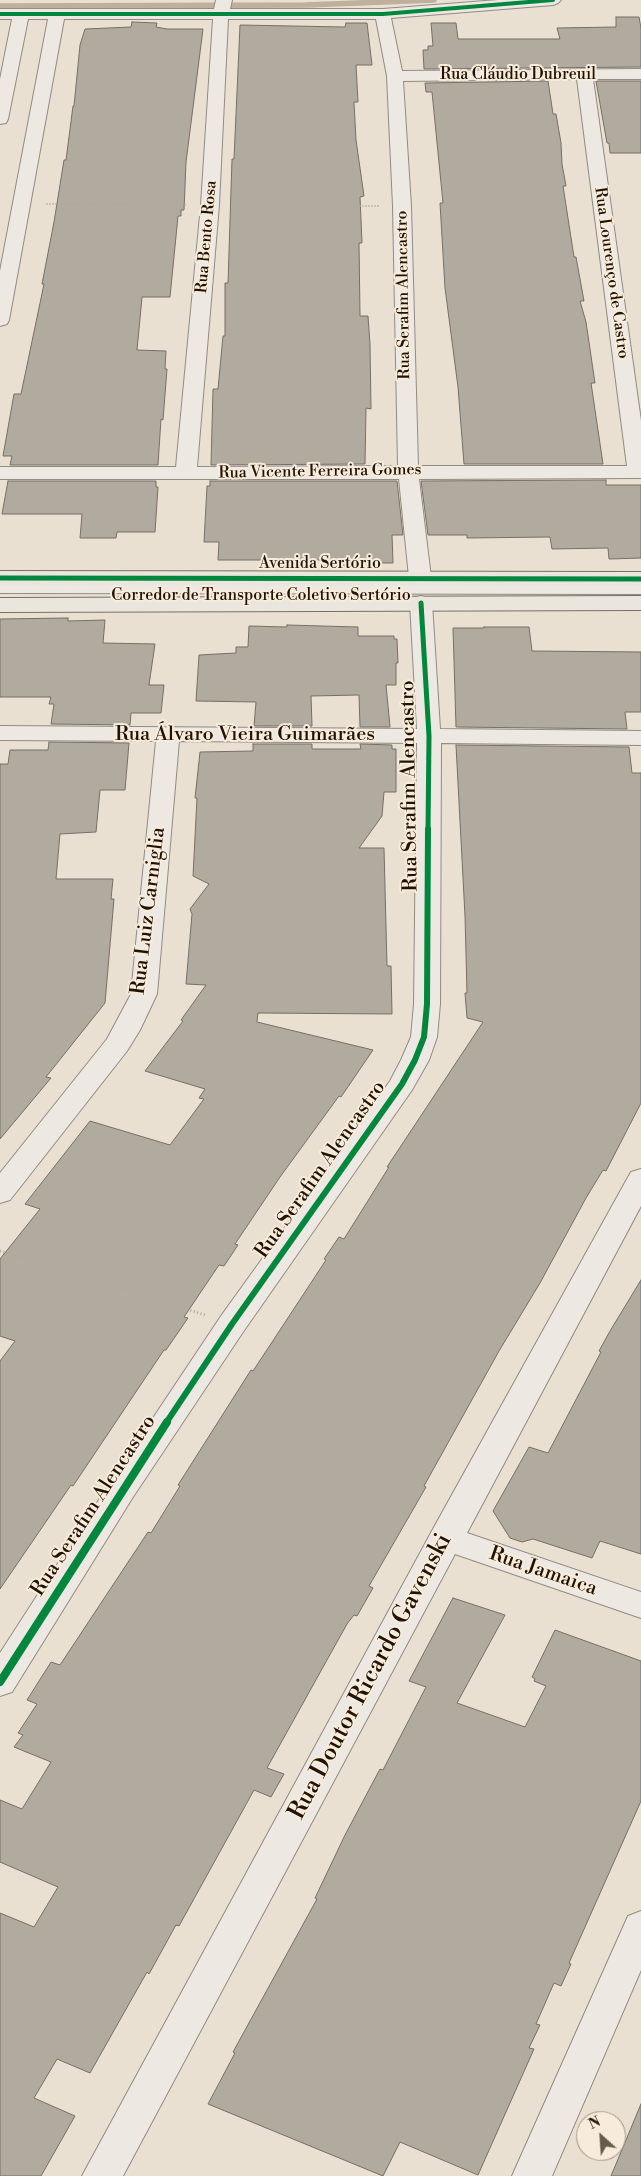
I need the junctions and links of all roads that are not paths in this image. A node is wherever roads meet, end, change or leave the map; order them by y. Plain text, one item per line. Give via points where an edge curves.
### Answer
1 (553, 0) edge
2 (223, 7) edge
3 (0, 14) edge
4 (21, 14) junction
5 (57, 14) junction
6 (383, 14) junction
7 (584, 74) junction
8 (641, 74) edge
9 (395, 76) junction
10 (0, 119) edge
11 (0, 218) edge
12 (19, 218) junction
13 (0, 320) edge
14 (408, 471) junction
15 (639, 472) edge
16 (0, 473) edge
17 (186, 474) junction
18 (420, 577) junction
19 (0, 578) edge
20 (641, 579) edge
21 (0, 586) edge
22 (641, 587) edge
23 (0, 596) edge
24 (641, 596) edge
25 (421, 603) junction
26 (641, 603) edge
27 (0, 605) edge
28 (0, 733) edge
29 (168, 734) junction
30 (429, 736) junction
31 (640, 738) edge
32 (641, 1179) edge
33 (0, 1193) edge
34 (445, 1538) junction
35 (641, 1605) edge
36 (0, 1682) edge
37 (641, 1928) edge
38 (102, 2176) edge
39 (532, 2176) edge

1 - 6 street
2 - 5 street
2 - 6 street
2 - 17 street, Rua Bento Rosa via 210,205
3 - 4 street
4 - 5 street
4 - 10 street
5 - 12 street
6 - 9 street, Rua Serafim Alencastro
7 - 8 street, Rua Cláudio Dubreuil
7 - 9 street, Rua Cláudio Dubreuil
7 - 15 street, Rua Lourenço de Castro
9 - 14 street, Rua Serafim Alencastro via 402,206
11 - 12 street
12 - 13 street
14 - 15 street, Rua Vicente Ferreira Gomes
14 - 17 street, Rua Vicente Ferreira Gomes
14 - 18 street, Rua Serafim Alencastro
16 - 17 street, Rua Vicente Ferreira Gomes
18 - 19 main road, Avenida Sertório
18 - 20 main road, Avenida Sertório
21 - 22 street, Corredor de Transporte Coletivo Sertório
23 - 24 street, Corredor de Transporte Coletivo Sertório
25 - 26 main road, Avenida Sertório
25 - 27 main road, Avenida Sertório
25 - 30 street, Rua Serafim Alencastro
28 - 29 street, Rua Álvaro Vieira Guimarães
29 - 30 street, Rua Álvaro Vieira Guimarães
29 - 33 street, Rua Luiz Carniglia via 144,994 117,1045
30 - 31 street, Rua Álvaro Vieira Guimarães
30 - 36 street, Rua Serafim Alencastro via 426,1004 424,1036 415,1060 402,1084 232,1324 122,1489
32 - 34 street, Rua Doutor Ricardo Gavenski
34 - 35 street, Rua Jamaica
34 - 38 street, Rua Doutor Ricardo Gavenski
37 - 39 street

